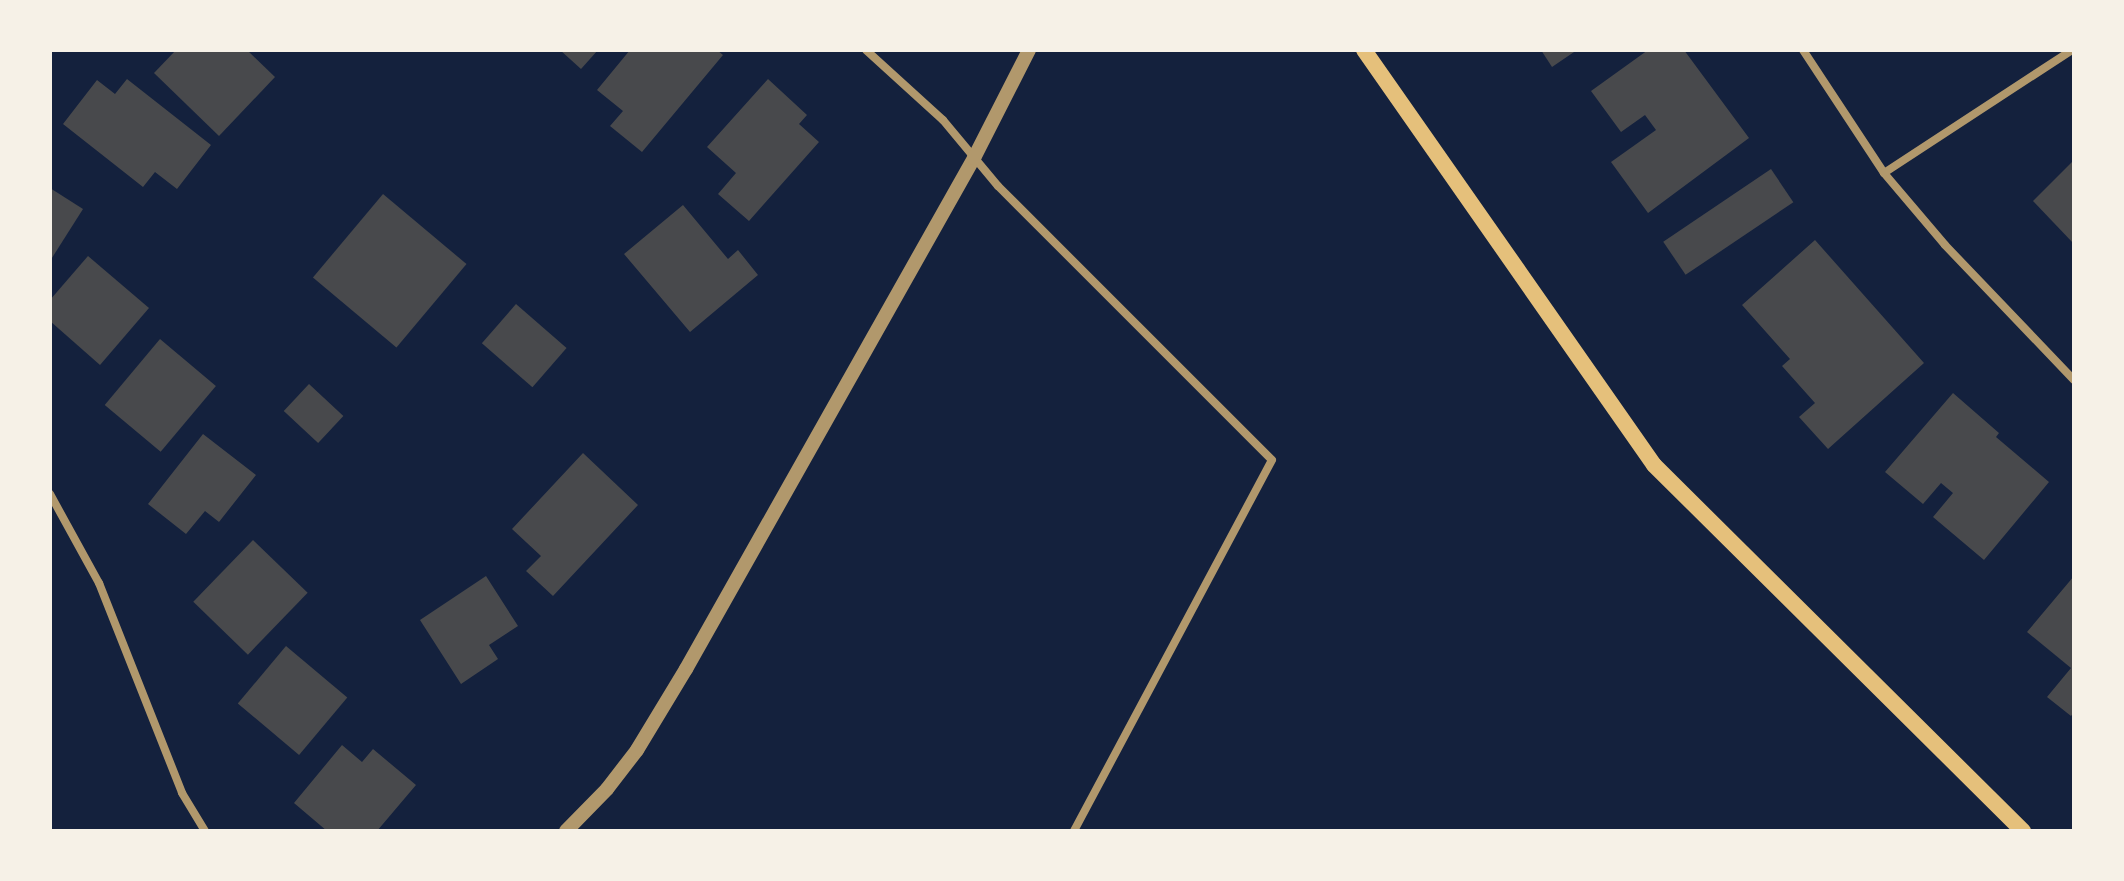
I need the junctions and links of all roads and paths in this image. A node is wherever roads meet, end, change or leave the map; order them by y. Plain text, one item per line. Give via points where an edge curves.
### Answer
1 (866, 50) edge
2 (1029, 50) edge
3 (1364, 50) edge
4 (1803, 50) edge
5 (2072, 50) edge
6 (974, 158) junction
7 (1884, 173) junction
8 (2074, 380) edge
9 (50, 494) edge
10 (205, 831) edge
11 (566, 831) edge
12 (1074, 831) edge
13 (2023, 831) edge

1 - 6 street via 943,120
2 - 6 street
3 - 13 main road via 1654,465
4 - 7 street
5 - 7 street
6 - 11 street via 637,750
6 - 12 street via 1272,460
7 - 8 street
9 - 10 street via 99,583 182,793

